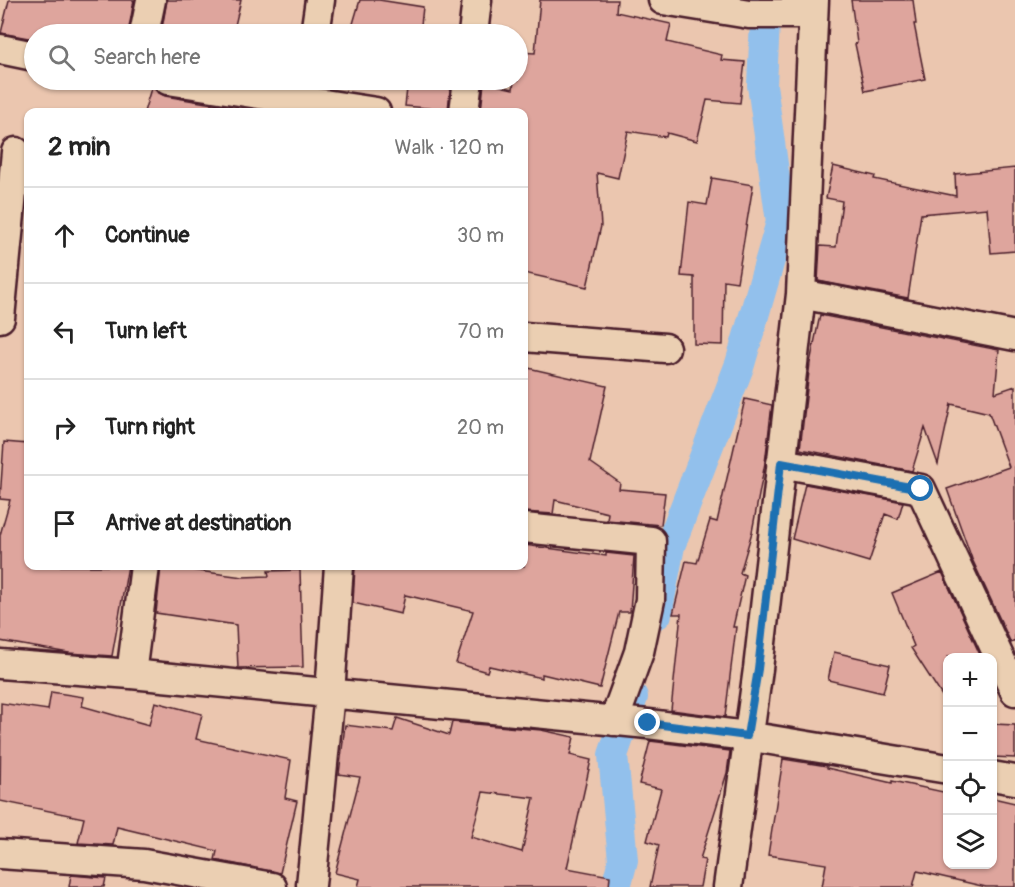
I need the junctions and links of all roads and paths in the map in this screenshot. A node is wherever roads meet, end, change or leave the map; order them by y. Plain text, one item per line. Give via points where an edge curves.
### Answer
1 (151, 0) edge
2 (320, 0) edge
3 (477, 0) edge
4 (663, 0) edge
5 (813, 9) edge
6 (146, 24) edge
7 (316, 24) edge
8 (474, 24) edge
9 (0, 50) edge
10 (24, 54) edge
11 (467, 90) edge
12 (306, 91) edge
13 (362, 108) edge
14 (464, 108) edge
15 (15, 152) edge
16 (801, 294) junction
17 (0, 318) edge
18 (1015, 336) edge
19 (528, 337) edge
20 (665, 348) dead end
21 (781, 463) junction
22 (528, 528) edge
23 (144, 570) edge
24 (339, 570) edge
25 (0, 664) edge
26 (131, 674) junction
27 (1015, 691) edge
28 (330, 693) junction
29 (615, 721) junction
30 (747, 736) junction
31 (943, 768) edge
32 (997, 777) edge
33 (1015, 780) edge
34 (0, 854) edge
35 (306, 886) edge
36 (272, 887) edge
37 (728, 887) edge

1 - 6 street
2 - 7 street
3 - 8 street
4 - 5 street via 749,14
5 - 16 street
9 - 10 street
11 - 14 street
12 - 13 street
15 - 17 street
16 - 18 street
16 - 21 street
19 - 20 street
21 - 27 street via 921,489
21 - 30 street
22 - 29 street via 651,541 650,600 639,652
23 - 26 street
24 - 28 street
25 - 26 street
26 - 28 street
28 - 29 street
28 - 35 street
29 - 30 street
30 - 31 street
30 - 37 street
32 - 33 street
34 - 36 street via 144,864

